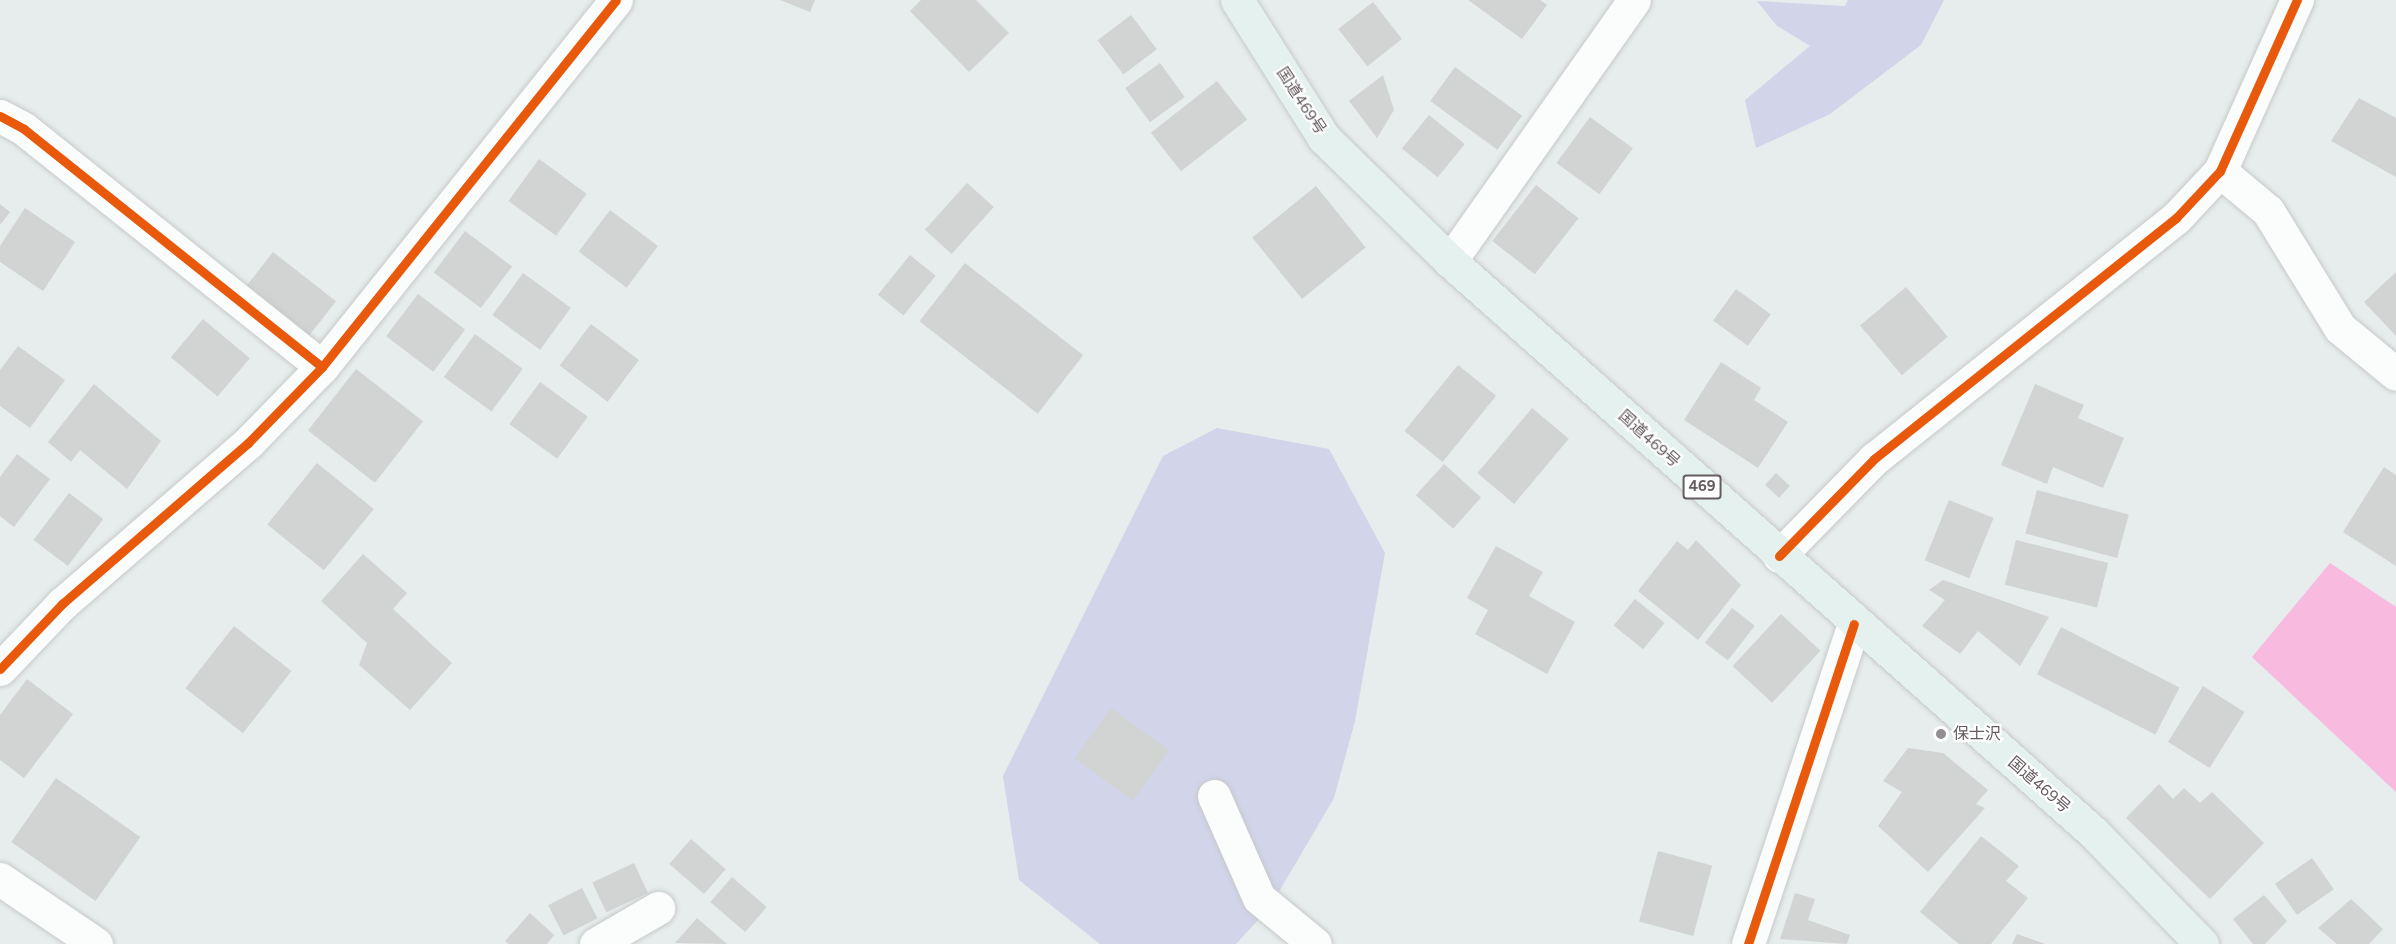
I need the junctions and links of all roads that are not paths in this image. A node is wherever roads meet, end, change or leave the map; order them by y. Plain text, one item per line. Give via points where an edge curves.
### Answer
1 (616, 0) edge
2 (1237, 0) edge
3 (1634, 0) edge
4 (2297, 0) edge
5 (0, 116) edge
6 (2220, 171) junction
7 (1450, 261) junction
8 (322, 367) junction
9 (2396, 374) edge
10 (1779, 556) junction
11 (1854, 624) junction
12 (0, 669) edge
13 (1214, 796) dead end
14 (0, 879) edge
15 (658, 908) dead end
16 (96, 944) edge
17 (596, 944) edge
18 (1315, 944) edge
19 (1748, 944) edge
20 (2202, 944) edge

1 - 8 street
2 - 7 highway, 国道469号 / 469 via 1324,138
3 - 7 street
4 - 6 street
5 - 8 street via 24,129
6 - 9 street via 2268,211 2340,328
6 - 10 street via 2176,218 1874,459
7 - 10 highway, 国道469号 / 469
8 - 12 street via 248,443 63,604
10 - 11 highway, 国道469号 / 469
11 - 19 street
11 - 20 highway, 国道469号 / 469 via 2094,833
13 - 18 street via 1259,898
14 - 16 street
15 - 17 street

